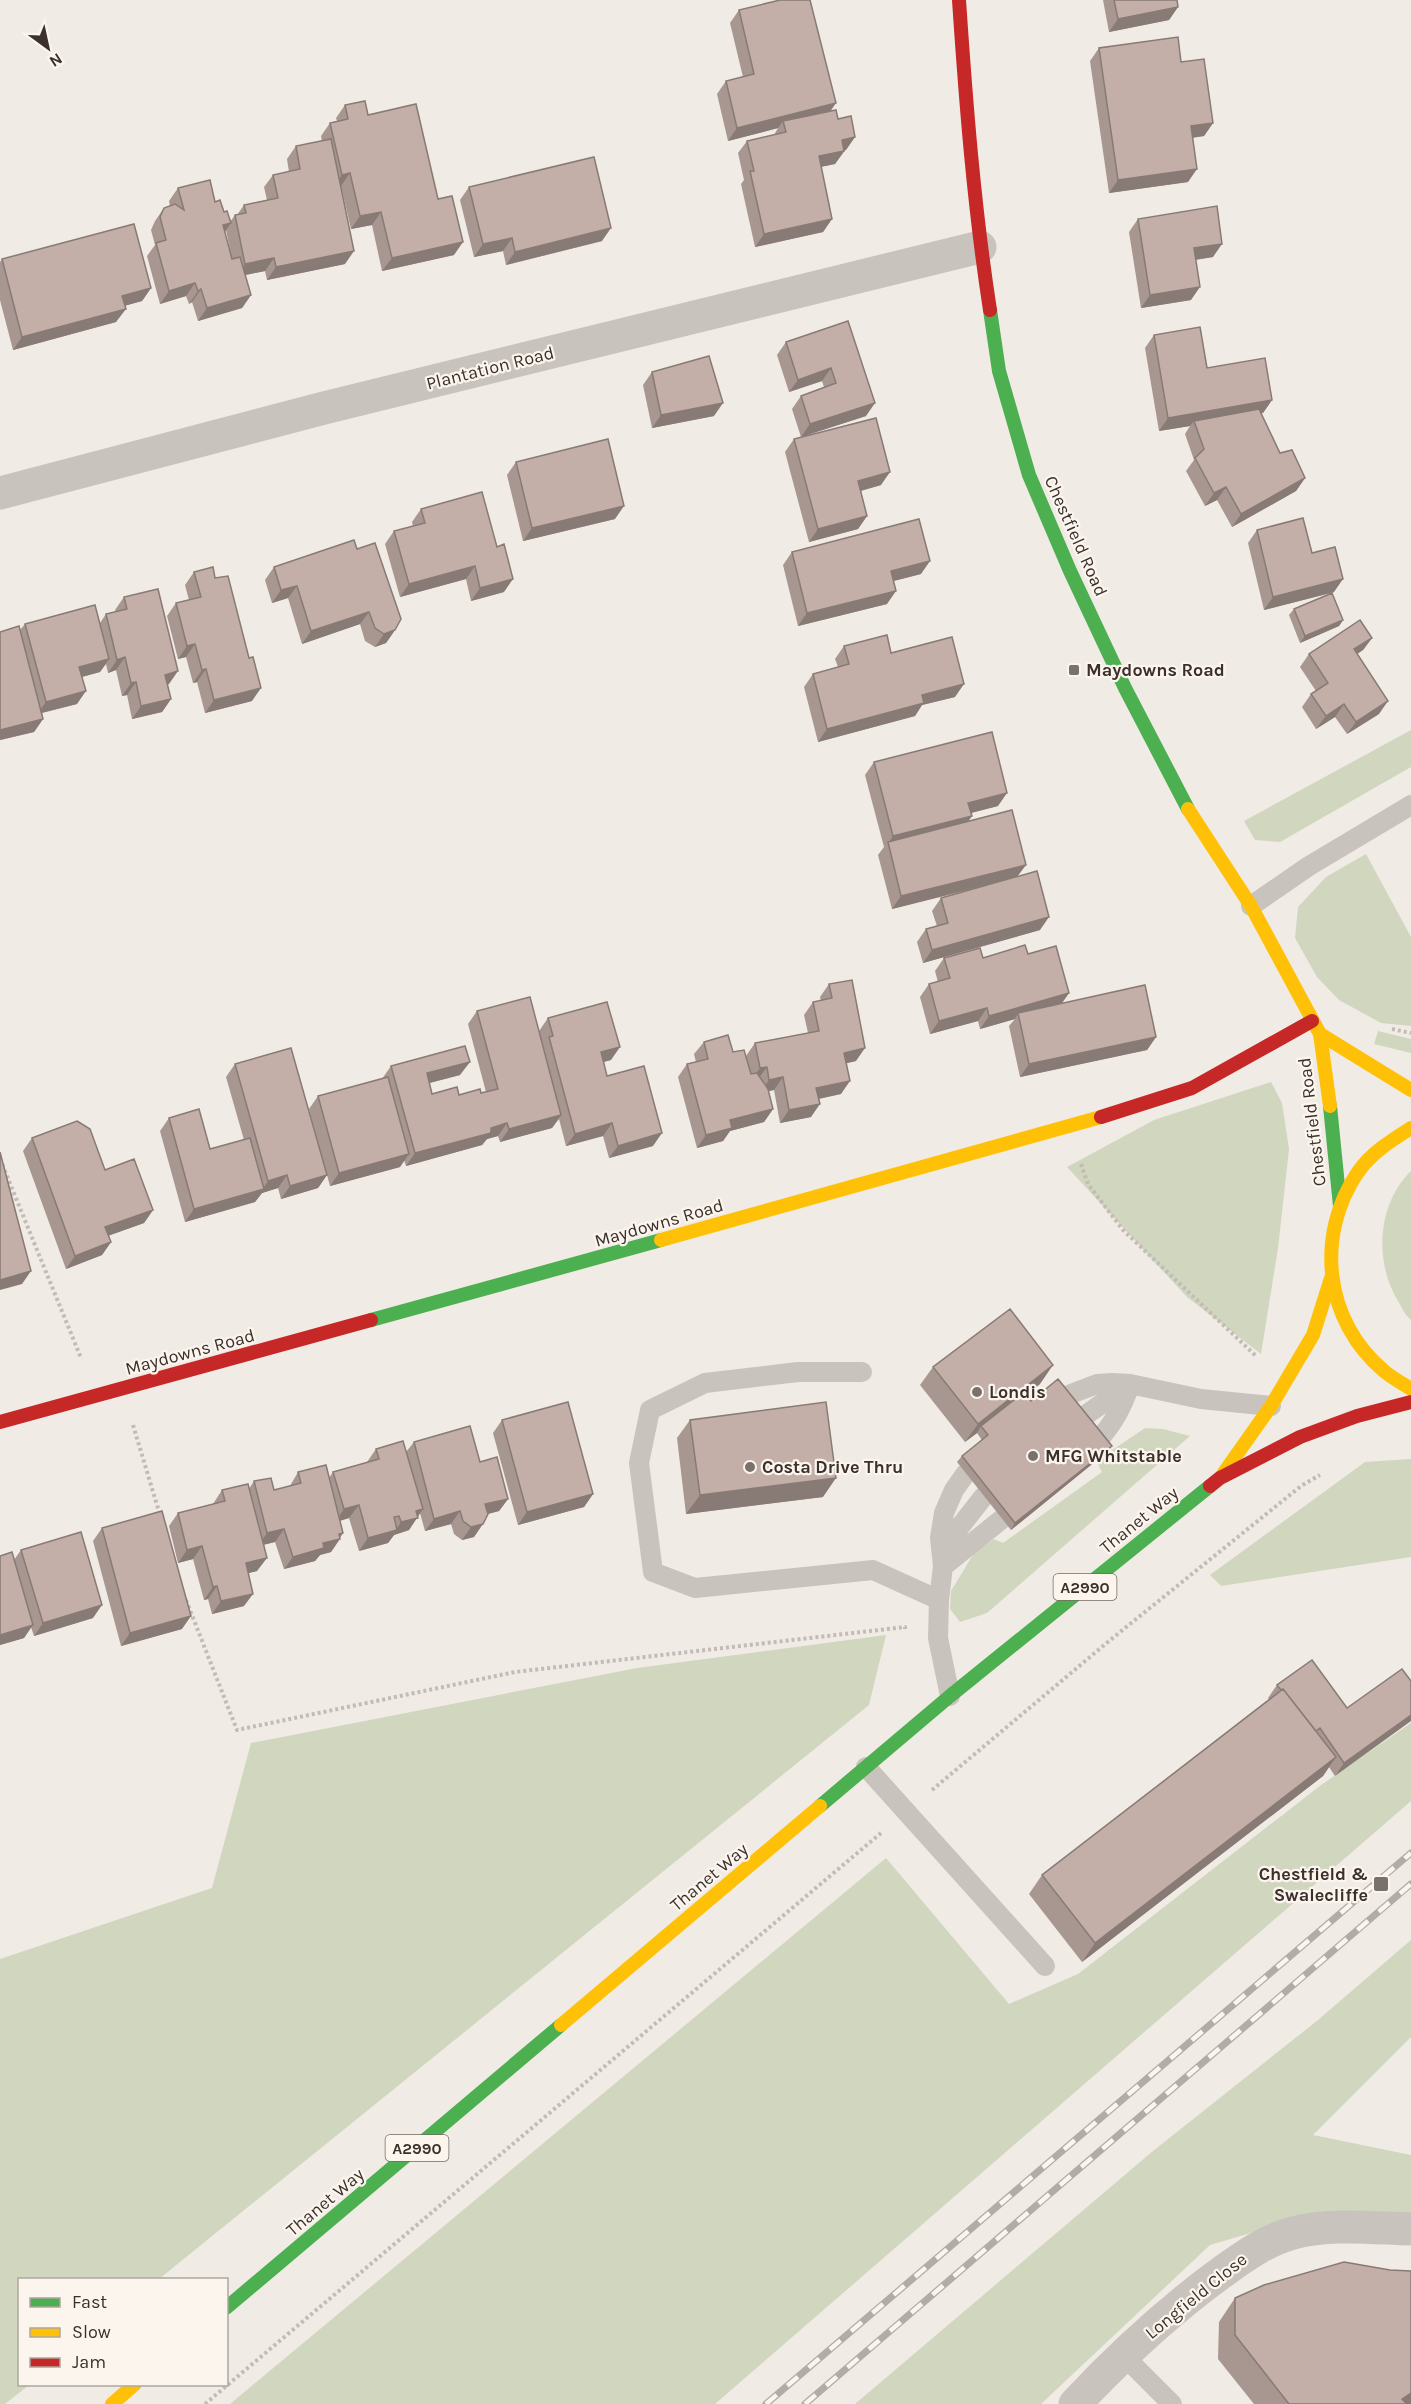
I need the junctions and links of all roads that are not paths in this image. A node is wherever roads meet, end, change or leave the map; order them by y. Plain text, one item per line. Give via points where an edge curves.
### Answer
1 (959, 0) edge
2 (980, 247) junction
3 (0, 493) edge
4 (1411, 805) edge
5 (1251, 906) junction
6 (1312, 1021) junction
7 (1320, 1034) junction
8 (1411, 1090) edge
9 (1411, 1128) edge
10 (1340, 1206) junction
11 (1331, 1278) junction
12 (862, 1372) dead end
13 (1130, 1384) junction
14 (1411, 1389) edge
15 (1063, 1397) edge
16 (1411, 1402) edge
17 (1271, 1406) junction
18 (1080, 1419) edge
19 (0, 1422) edge
20 (1097, 1441) edge
21 (966, 1473) edge
22 (1220, 1478) junction
23 (984, 1496) edge
24 (1002, 1519) edge
25 (943, 1566) junction
26 (939, 1600) junction
27 (950, 1696) junction
28 (866, 1767) junction
29 (1045, 1966) dead end
30 (1411, 2229) edge
31 (228, 2306) edge
32 (1123, 2355) junction
33 (134, 2386) edge
34 (112, 2404) edge
35 (1075, 2404) edge
36 (1172, 2404) edge

1 - 2 street, Chestfield Road
2 - 3 street, Plantation Road via 324,408
2 - 5 street, Chestfield Road via 999,371 1029,474 1130,698 1195,822
4 - 5 lane
5 - 6 street, Chestfield Road
6 - 7 street, Chestfield Road
6 - 19 street, Maydowns Road via 1192,1088 1069,1127
7 - 8 street, Chestfield Road
7 - 10 street, Chestfield Road
9 - 10 street via 1384,1144 1358,1172
10 - 11 street via 1331,1242
11 - 14 street via 1341,1317 1363,1352 1392,1380
11 - 17 street, Thanet Way / A2990 via 1313,1335
12 - 26 lane via 798,1372 705,1383 650,1410 639,1463 653,1572 695,1588 873,1570
13 - 15 lane via 1096,1384
13 - 17 lane via 1201,1399
13 - 18 lane
13 - 20 lane via 1119,1412
16 - 22 street, Thanet Way / A2990 via 1300,1437
17 - 22 street, Thanet Way / A2990
21 - 25 lane via 944,1513 940,1538
22 - 27 street, Thanet Way / A2990
23 - 25 lane via 959,1528
24 - 25 lane
25 - 26 lane
26 - 27 lane via 938,1638
27 - 28 street, Thanet Way / A2990
28 - 29 lane
28 - 31 street, Thanet Way / A2990
30 - 32 street, Longfield Close via 1340,2227 1293,2233 1261,2245 1198,2289
32 - 35 street, Longfield Close
32 - 36 lane
33 - 34 street

